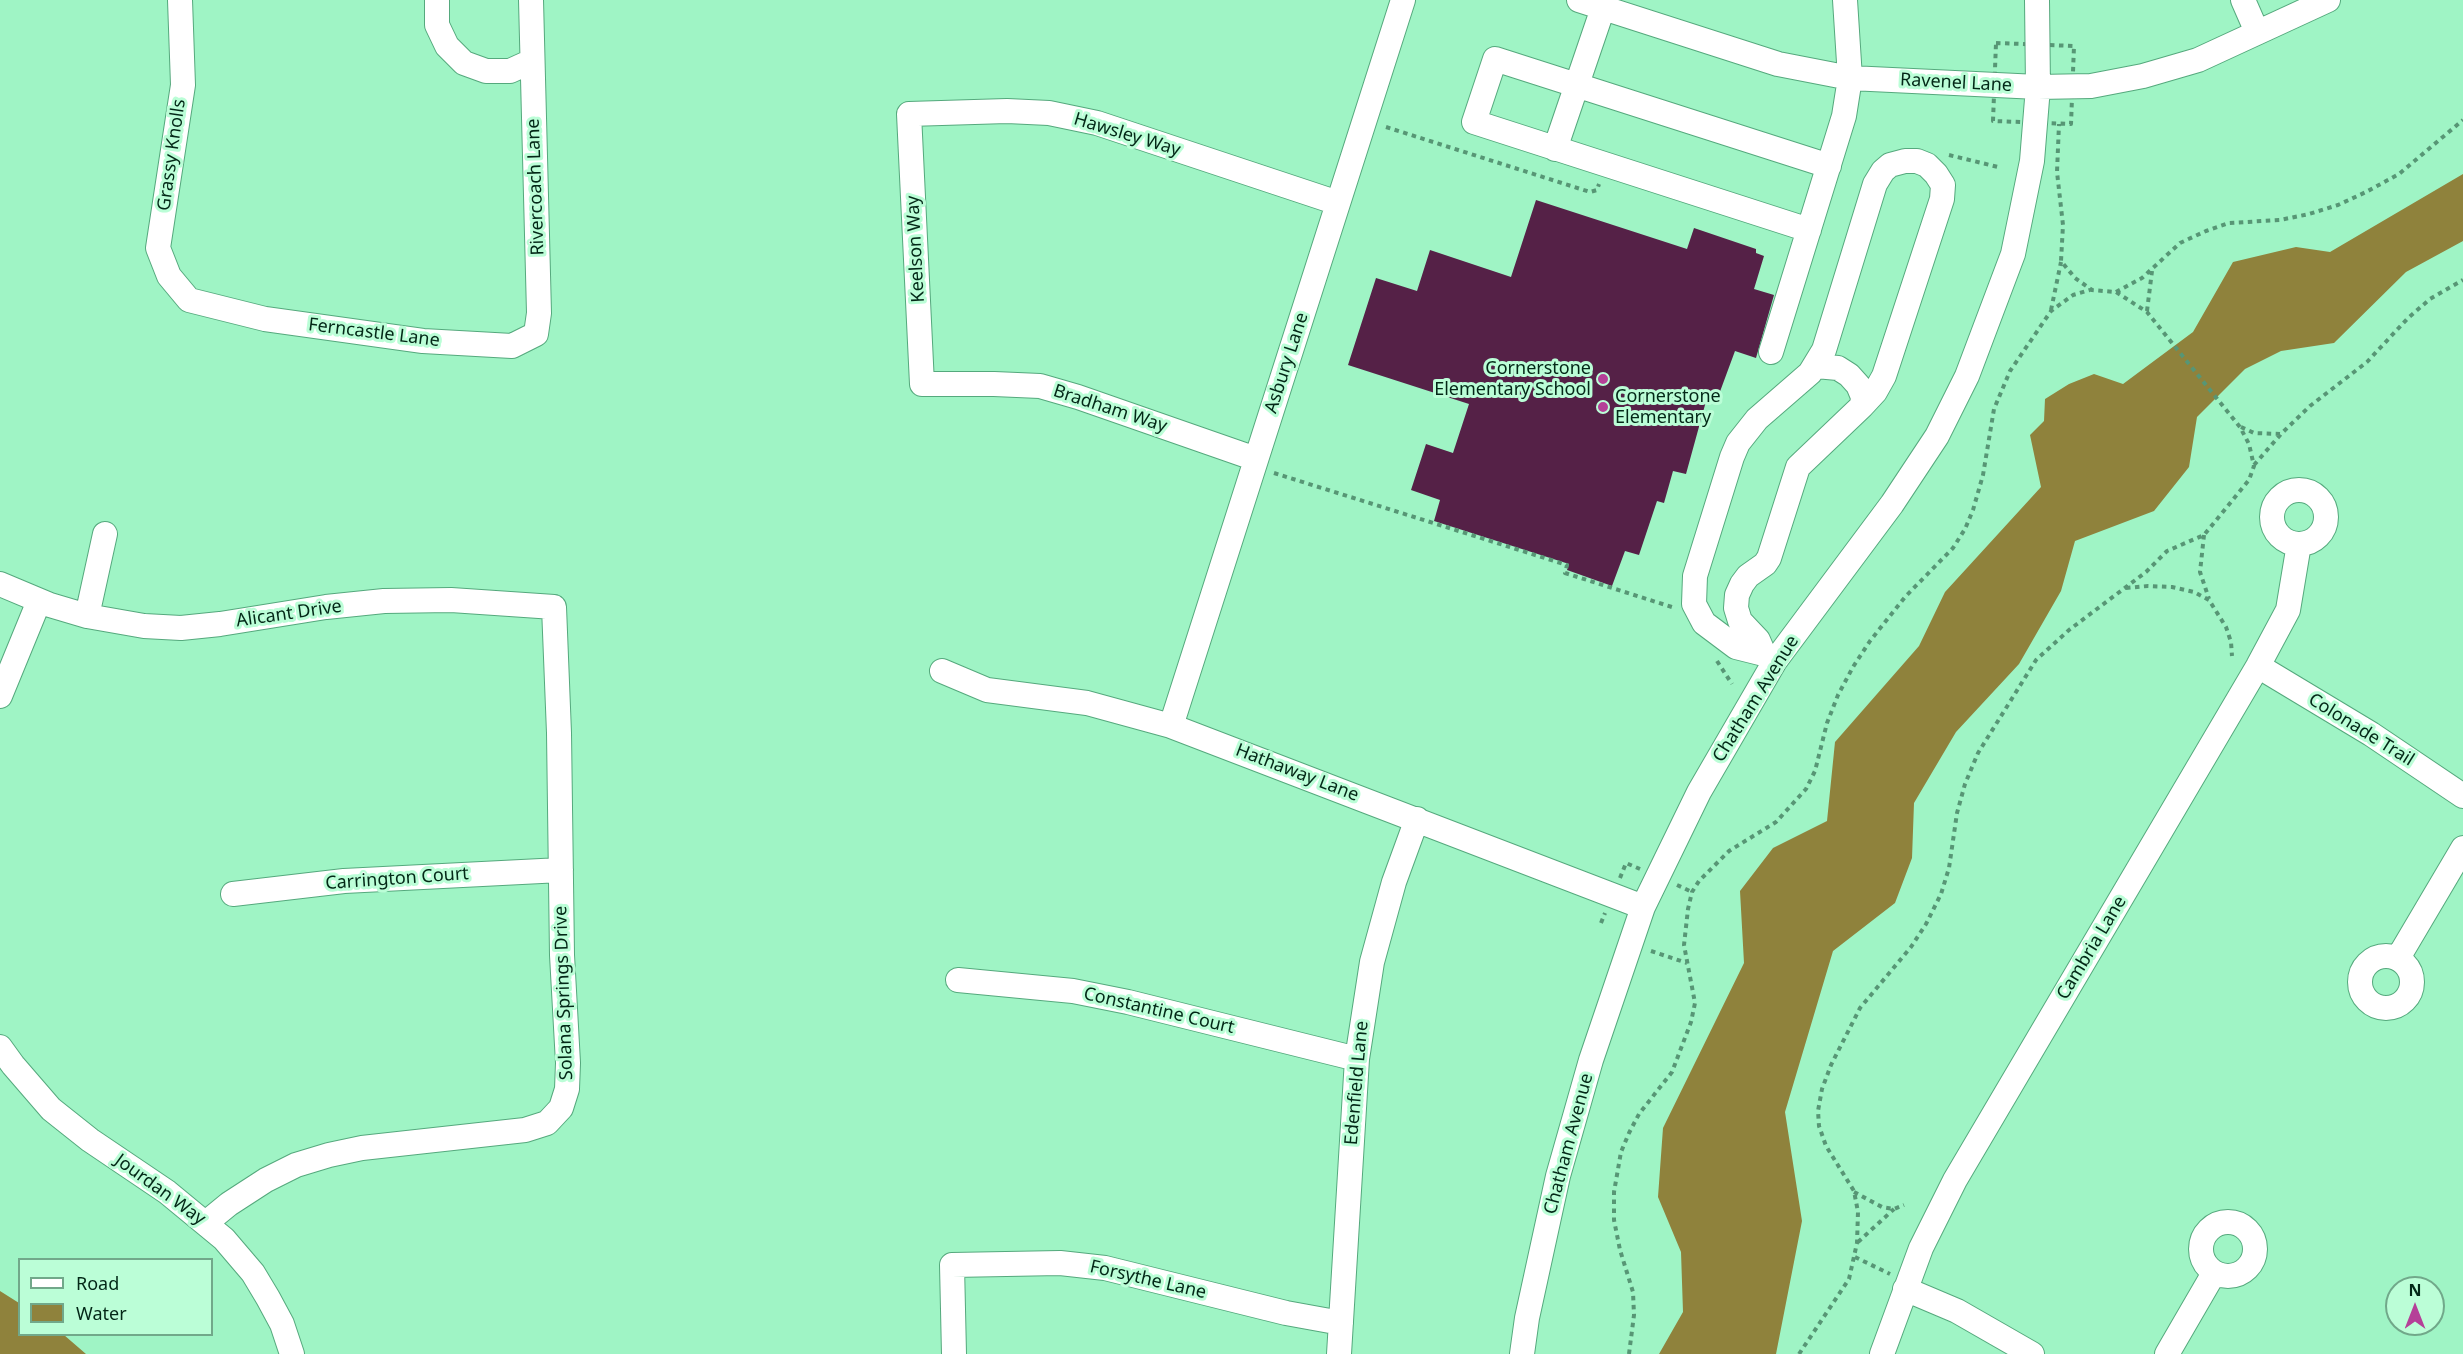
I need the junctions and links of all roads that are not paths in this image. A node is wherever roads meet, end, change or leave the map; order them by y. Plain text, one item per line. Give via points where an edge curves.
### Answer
1 (180, 0) edge
2 (437, 0) edge
3 (531, 0) edge
4 (1403, 0) edge
5 (1579, 0) edge
6 (1845, 0) edge
7 (2037, 0) edge
8 (2243, 0) edge
9 (2328, 0) edge
10 (1603, 8) junction
11 (2257, 32) junction
12 (532, 62) junction
13 (1850, 78) junction
14 (1577, 86) junction
15 (2038, 87) junction
16 (909, 114) joint
17 (1555, 149) junction
18 (1829, 166) junction
19 (1338, 202) junction
20 (1809, 230) junction
21 (189, 300) joint
22 (539, 313) joint
23 (1772, 352) dead end
24 (1816, 366) junction
25 (922, 384) joint
26 (1862, 406) junction
27 (1265, 466) junction
28 (105, 534) dead end
29 (2299, 544) dead end
30 (0, 584) edge
31 (39, 601) junction
32 (87, 616) junction
33 (555, 639) joint
34 (1769, 658) junction
35 (2258, 666) junction
36 (942, 671) dead end
37 (0, 696) edge
38 (1171, 726) junction
39 (2463, 796) edge
40 (1417, 819) junction
41 (2463, 848) edge
42 (561, 870) junction
43 (233, 894) dead end
44 (1643, 907) junction
45 (2398, 958) dead end
46 (958, 981) dead end
47 (0, 1047) edge
48 (1357, 1059) junction
49 (207, 1222) junction
50 (2214, 1273) dead end
51 (1905, 1289) junction
52 (1341, 1323) junction
53 (292, 1354) edge
54 (954, 1354) edge
55 (1339, 1354) edge
56 (1522, 1354) edge
57 (1882, 1354) edge
58 (2032, 1354) edge
59 (2167, 1354) edge

1 - 21 street, Grassy Knolls via 183,85 158,248 169,276
2 - 12 street via 437,25 447,46 464,63 486,71 510,71
3 - 12 street, Rivercoach Lane
4 - 19 street, Asbury Lane
5 - 10 street, Ravenel Lane
6 - 13 street
7 - 15 street, Chatham Avenue
8 - 11 street
9 - 11 street, Ravenel Lane
10 - 13 street, Ravenel Lane via 1778,64
10 - 14 street
11 - 15 street, Ravenel Lane via 2198,60 2143,76 2091,86
12 - 22 street, Rivercoach Lane
13 - 15 street, Ravenel Lane
13 - 18 street
14 - 17 street
14 - 17 street via 1495,59 1474,122
14 - 18 street
15 - 34 street, Chatham Avenue via 2032,161 2013,254 1967,376 1936,436 1892,504
16 - 19 street, Hawsley Way via 1007,111 1059,115 1097,123
16 - 25 street, Keelson Way
17 - 20 street
18 - 20 street
19 - 27 street, Asbury Lane
20 - 23 street
21 - 22 street, Ferncastle Lane via 276,320 423,341 512,346 536,334
24 - 26 street via 1838,368 1849,375 1858,385
24 - 26 street via 1830,336 1875,184 1890,165 1917,161 1927,165 1943,185 1942,199 1884,376
24 - 34 street via 1756,419 1738,442 1695,576 1694,604 1704,623 1736,647
25 - 27 street, Bradham Way via 1040,387 1078,397
26 - 34 street via 1798,467 1769,558 1742,584 1736,608 1740,621
27 - 38 street, Asbury Lane
28 - 32 street
29 - 35 street, Cambria Lane via 2288,610
30 - 31 street, Alicant Drive
31 - 32 street, Alicant Drive
31 - 37 street
32 - 33 street, Alicant Drive via 181,628 384,601 451,600 554,607
33 - 42 street, Solana Springs Drive
34 - 44 street, Chatham Avenue
35 - 39 street, Colonade Trail via 2371,734
35 - 51 street, Cambria Lane via 1955,1180
36 - 38 street, Hathaway Lane via 987,690 1087,703
38 - 40 street, Hathaway Lane
40 - 44 street, Hathaway Lane
40 - 48 street, Edenfield Lane via 1394,882 1372,962
41 - 45 street
42 - 43 street, Carrington Court via 345,881
42 - 49 street, Solana Springs Drive via 567,1089 561,1108 547,1123 525,1130 329,1155 266,1180
44 - 56 street, Chatham Avenue via 1591,1060 1558,1176
46 - 48 street, Constantine Court via 1084,993
47 - 49 street, Jourdan Way via 51,1109
48 - 52 street, Edenfield Lane
49 - 53 street, Jourdan Way via 253,1273 282,1324
50 - 59 street
51 - 57 street, Cambria Lane
51 - 58 street via 1957,1311
52 - 54 street, Forsythe Lane via 1104,1268 1060,1263 952,1265
52 - 55 street, Edenfield Lane

